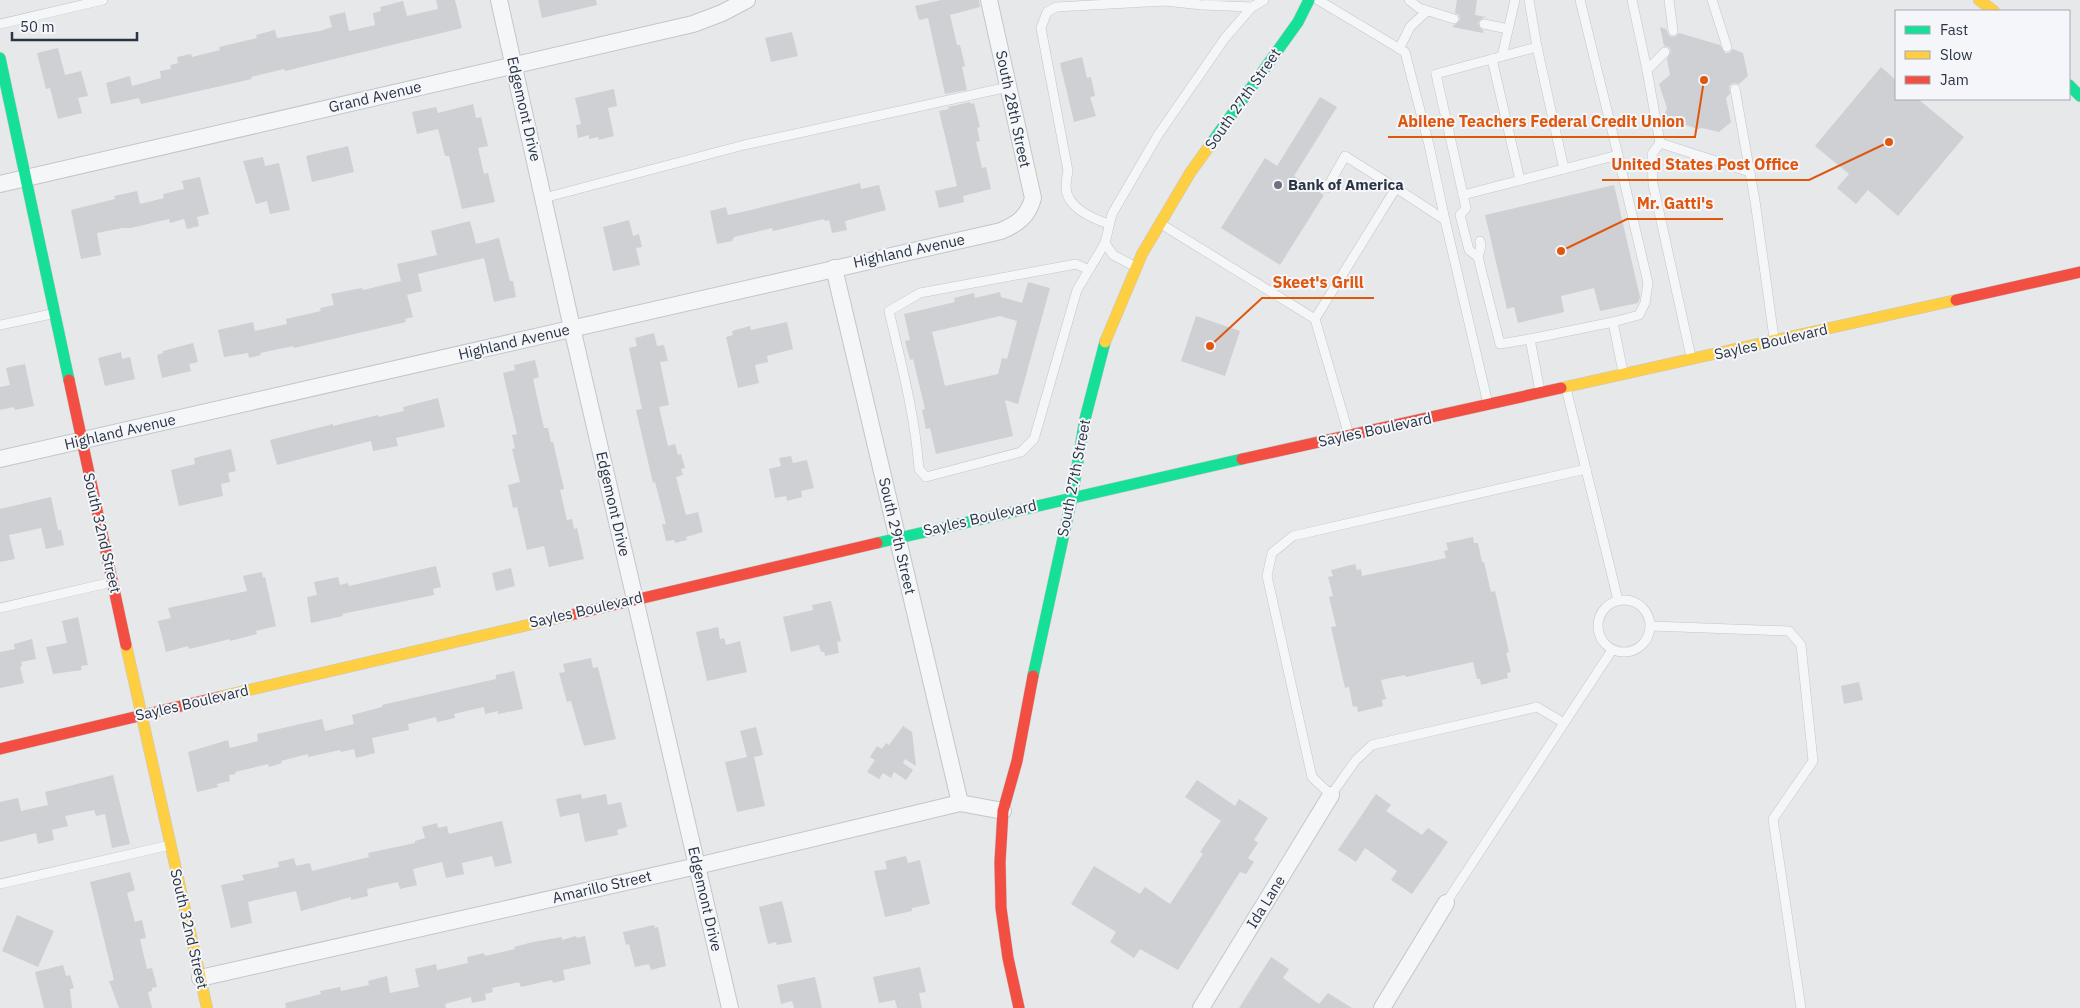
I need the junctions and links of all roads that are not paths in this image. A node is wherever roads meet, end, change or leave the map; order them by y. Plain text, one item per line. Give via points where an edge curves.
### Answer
1 (103, 0) edge
2 (499, 0) edge
3 (747, 0) edge
4 (989, 0) edge
5 (1264, 0) edge
6 (1309, 0) edge
7 (1318, 0) edge
8 (1409, 0) edge
9 (1515, 0) edge
10 (1529, 0) edge
11 (1580, 0) edge
12 (1632, 0) edge
13 (1670, 0) edge
14 (1712, 0) edge
15 (1252, 7) junction
16 (1427, 11) junction
17 (1454, 19) dead end
18 (0, 24) edge
19 (1484, 24) dead end
20 (1508, 29) junction
21 (1673, 31) dead end
22 (1536, 47) junction
23 (1727, 47) dead end
24 (1400, 49) junction
25 (1665, 52) dead end
26 (1502, 56) junction
27 (0, 58) edge
28 (1492, 58) junction
29 (514, 66) junction
30 (1647, 70) junction
31 (2070, 86) edge
32 (1008, 87) junction
33 (1735, 89) dead end
34 (2080, 96) edge
35 (1660, 143) junction
36 (1618, 155) junction
37 (1564, 169) junction
38 (1750, 172) junction
39 (27, 179) junction
40 (1520, 180) junction
41 (0, 184) edge
42 (1327, 188) dead end
43 (1396, 188) junction
44 (1463, 195) junction
45 (544, 198) junction
46 (1025, 216) joint
47 (1445, 220) junction
48 (1109, 224) junction
49 (1161, 224) junction
50 (1480, 240) dead end
51 (1105, 243) junction
52 (1478, 257) junction
53 (1136, 267) junction
54 (834, 268) junction
55 (1089, 270) junction
56 (2080, 272) edge
57 (56, 313) junction
58 (1315, 319) junction
59 (1613, 322) junction
60 (0, 325) edge
61 (572, 328) junction
62 (1530, 339) junction
63 (1775, 341) junction
64 (1692, 360) junction
65 (1624, 375) junction
66 (1566, 388) junction
67 (1541, 394) junction
68 (1488, 405) junction
69 (1349, 436) junction
70 (81, 440) junction
71 (0, 459) edge
72 (1586, 469) junction
73 (1072, 497) junction
74 (898, 537) junction
75 (113, 582) junction
76 (636, 598) junction
77 (1618, 600) junction
78 (0, 608) edge
79 (1651, 626) junction
80 (1612, 650) junction
81 (141, 715) junction
82 (1564, 723) junction
83 (0, 749) edge
84 (1332, 796) junction
85 (960, 803) junction
86 (1003, 811) junction
87 (170, 845) junction
88 (697, 866) junction
89 (0, 884) edge
90 (1446, 904) joint
91 (200, 978) junction
92 (207, 1008) edge
93 (730, 1008) edge
94 (1019, 1008) edge
95 (1201, 1008) edge
96 (1382, 1008) edge
97 (1801, 1008) edge

1 - 18 lane
2 - 29 street, Edgemont Drive
3 - 29 street, Grand Avenue via 693,24
4 - 32 street, South 28th Street
5 - 15 lane
6 - 49 street, South 27th Street via 1298,22 1190,173
7 - 24 lane
8 - 16 lane
9 - 20 lane
10 - 22 lane
11 - 36 lane
12 - 30 lane
13 - 21 lane
14 - 23 lane
15 - 48 lane via 1225,38 1158,135
15 - 48 lane via 1165,1 1056,7 1047,12 1042,28 1068,171 1066,188 1070,201 1091,218
16 - 17 lane
16 - 24 lane via 1410,27
19 - 20 lane
20 - 26 lane
22 - 26 lane
22 - 37 lane
24 - 47 lane via 1405,52
25 - 30 lane
26 - 28 lane
27 - 39 street, South 32nd Street
28 - 40 lane
28 - 44 lane via 1436,74
29 - 39 street, Grand Avenue
29 - 45 street, Edgemont Drive
30 - 35 lane
31 - 34 street
32 - 45 lane via 744,145
32 - 46 street, South 28th Street via 1032,198
33 - 38 lane
35 - 38 lane
35 - 64 lane via 1652,154 1653,184
36 - 37 lane
36 - 59 lane via 1648,282 1645,303 1639,315
37 - 40 lane
38 - 63 lane
39 - 41 street, Grand Avenue
39 - 57 street, South 32nd Street
40 - 44 lane
42 - 43 lane via 1345,156
43 - 47 lane
43 - 58 lane
44 - 52 lane via 1470,210 1460,216 1468,250
45 - 61 street, Edgemont Drive
46 - 54 street, Highland Avenue via 1001,231
47 - 68 lane
48 - 51 lane
49 - 53 street, South 27th Street
49 - 58 lane
50 - 52 lane
51 - 53 lane via 1113,255
51 - 55 lane
52 - 62 lane via 1500,344
53 - 73 street, South 27th Street via 1105,342 1085,419
54 - 61 street, Highland Avenue
54 - 74 street, South 29th Street
55 - 55 lane via 1077,290 1034,439 1021,452 926,477 919,469 908,396 889,311 920,294 1076,264
56 - 63 street, Sayles Boulevard
57 - 60 lane
57 - 70 street, South 32nd Street
58 - 69 lane
59 - 62 lane
59 - 65 lane
61 - 70 street, Highland Avenue
61 - 76 street, Edgemont Drive
62 - 67 lane
63 - 64 street, Sayles Boulevard
64 - 65 street, Sayles Boulevard
65 - 66 street, Sayles Boulevard
66 - 67 street, Sayles Boulevard
66 - 72 lane
67 - 68 street, Sayles Boulevard
68 - 69 street, Sayles Boulevard
69 - 73 street, Sayles Boulevard
70 - 71 street, Highland Avenue
70 - 75 street, South 32nd Street
72 - 77 lane
72 - 84 lane via 1292,536 1272,553 1266,576 1312,777
73 - 74 street, Sayles Boulevard
73 - 86 street, South 27th Street via 1017,761
74 - 76 street, Sayles Boulevard
74 - 85 street, South 29th Street
75 - 78 lane
75 - 81 street, South 32nd Street
76 - 81 street, Sayles Boulevard
76 - 88 street, Edgemont Drive
77 - 79 lane via 1641,605 1650,618
77 - 80 lane via 1610,603 1599,618 1600,636
79 - 80 lane via 1649,635 1638,649 1630,652
79 - 97 lane via 1789,631 1800,645 1814,761 1773,819
80 - 82 lane
81 - 83 street, Sayles Boulevard
81 - 87 street, South 32nd Street
82 - 84 lane via 1537,707 1372,745 1356,760
82 - 90 lane
84 - 95 street, Ida Lane
85 - 86 street, Amarillo Street
85 - 88 street, Amarillo Street
86 - 94 street, South 27th Street via 1001,908
87 - 89 lane
87 - 91 street, South 32nd Street
88 - 91 street, Amarillo Street
88 - 93 street, Edgemont Drive
90 - 96 street
91 - 92 street, South 32nd Street

